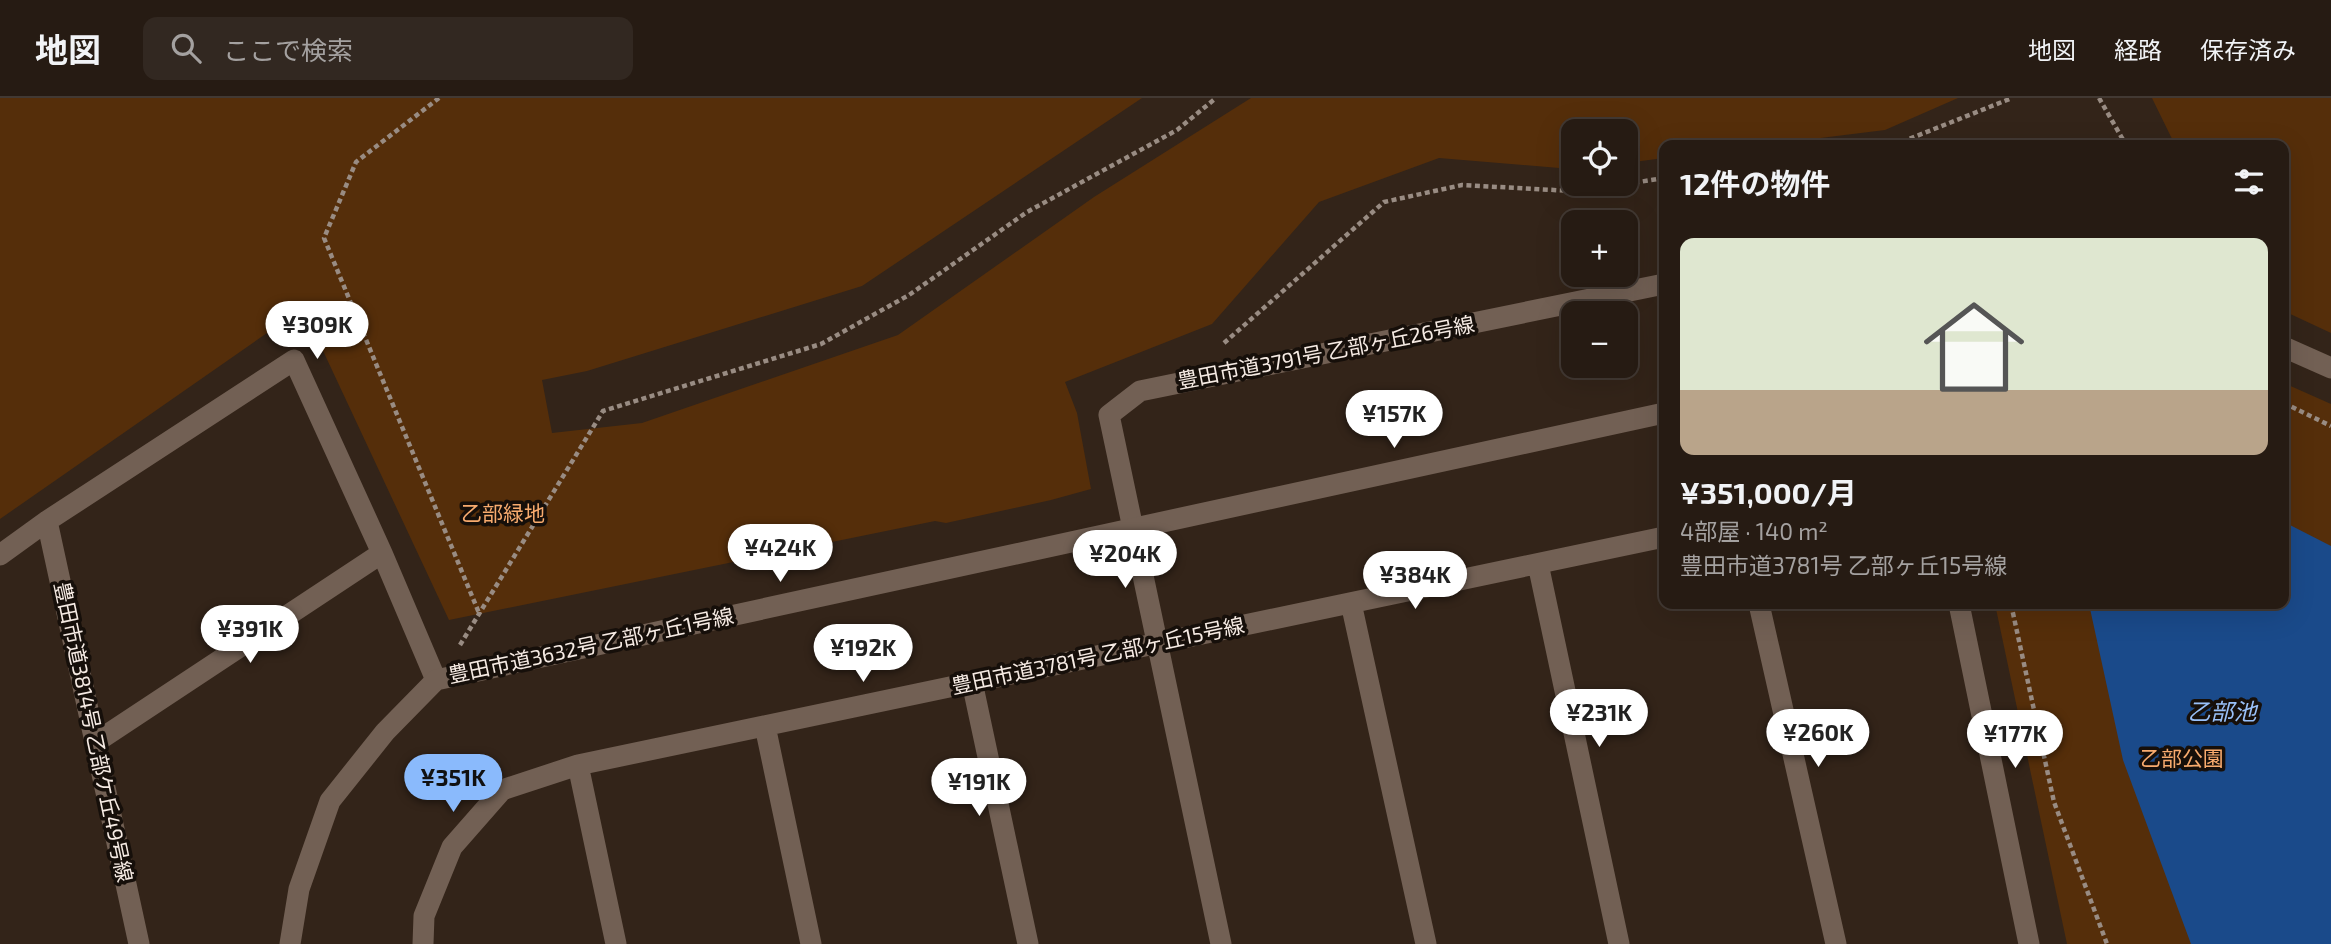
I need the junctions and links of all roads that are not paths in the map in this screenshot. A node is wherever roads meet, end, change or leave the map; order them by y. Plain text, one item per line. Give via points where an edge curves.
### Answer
1 (1659, 285) edge
2 (2289, 349) edge
3 (2331, 368) edge
4 (1659, 414) edge
5 (47, 521) junction
6 (1133, 528) junction
7 (1659, 538) edge
8 (382, 553) junction
9 (0, 555) edge
10 (1538, 564) junction
11 (1351, 603) junction
12 (1760, 609) edge
13 (1960, 609) edge
14 (1157, 643) junction
15 (436, 680) junction
16 (972, 682) junction
17 (765, 726) junction
18 (96, 742) junction
19 (578, 765) junction
20 (139, 944) edge
21 (290, 944) edge
22 (423, 944) edge
23 (616, 944) edge
24 (811, 944) edge
25 (1028, 944) edge
26 (1221, 944) edge
27 (1426, 944) edge
28 (1619, 944) edge
29 (1836, 944) edge
30 (2029, 944) edge

1 - 6 street, 豊田市道3791号 乙部ヶ丘26号線 via 1140,391 1109,415
2 - 3 street
4 - 6 street, 豊田市道3632号 乙部ヶ丘1号線
5 - 8 street via 294,360
5 - 9 street
5 - 18 street, 豊田市道3814号 乙部ケ丘49号線
6 - 14 street
6 - 15 street, 豊田市道3632号 乙部ヶ丘1号線
7 - 10 street, 豊田市道3781号 乙部ヶ丘15号線
8 - 15 street
8 - 18 street
10 - 11 street, 豊田市道3781号 乙部ヶ丘15号線
10 - 28 street
11 - 14 street, 豊田市道3781号 乙部ヶ丘15号線
11 - 27 street
12 - 29 street
13 - 30 street
14 - 16 street, 豊田市道3781号 乙部ヶ丘15号線
14 - 26 street
15 - 21 street, 豊田市道3632号 乙部ヶ丘1号線 via 385,732 330,801 299,889
16 - 17 street, 豊田市道3781号 乙部ヶ丘15号線
16 - 25 street
17 - 19 street, 豊田市道3781号 乙部ヶ丘15号線
17 - 24 street
18 - 20 street, 豊田市道3814号 乙部ケ丘49号線
19 - 22 street, 豊田市道3781号 乙部ヶ丘15号線 via 502,790 452,847 424,916
19 - 23 street

